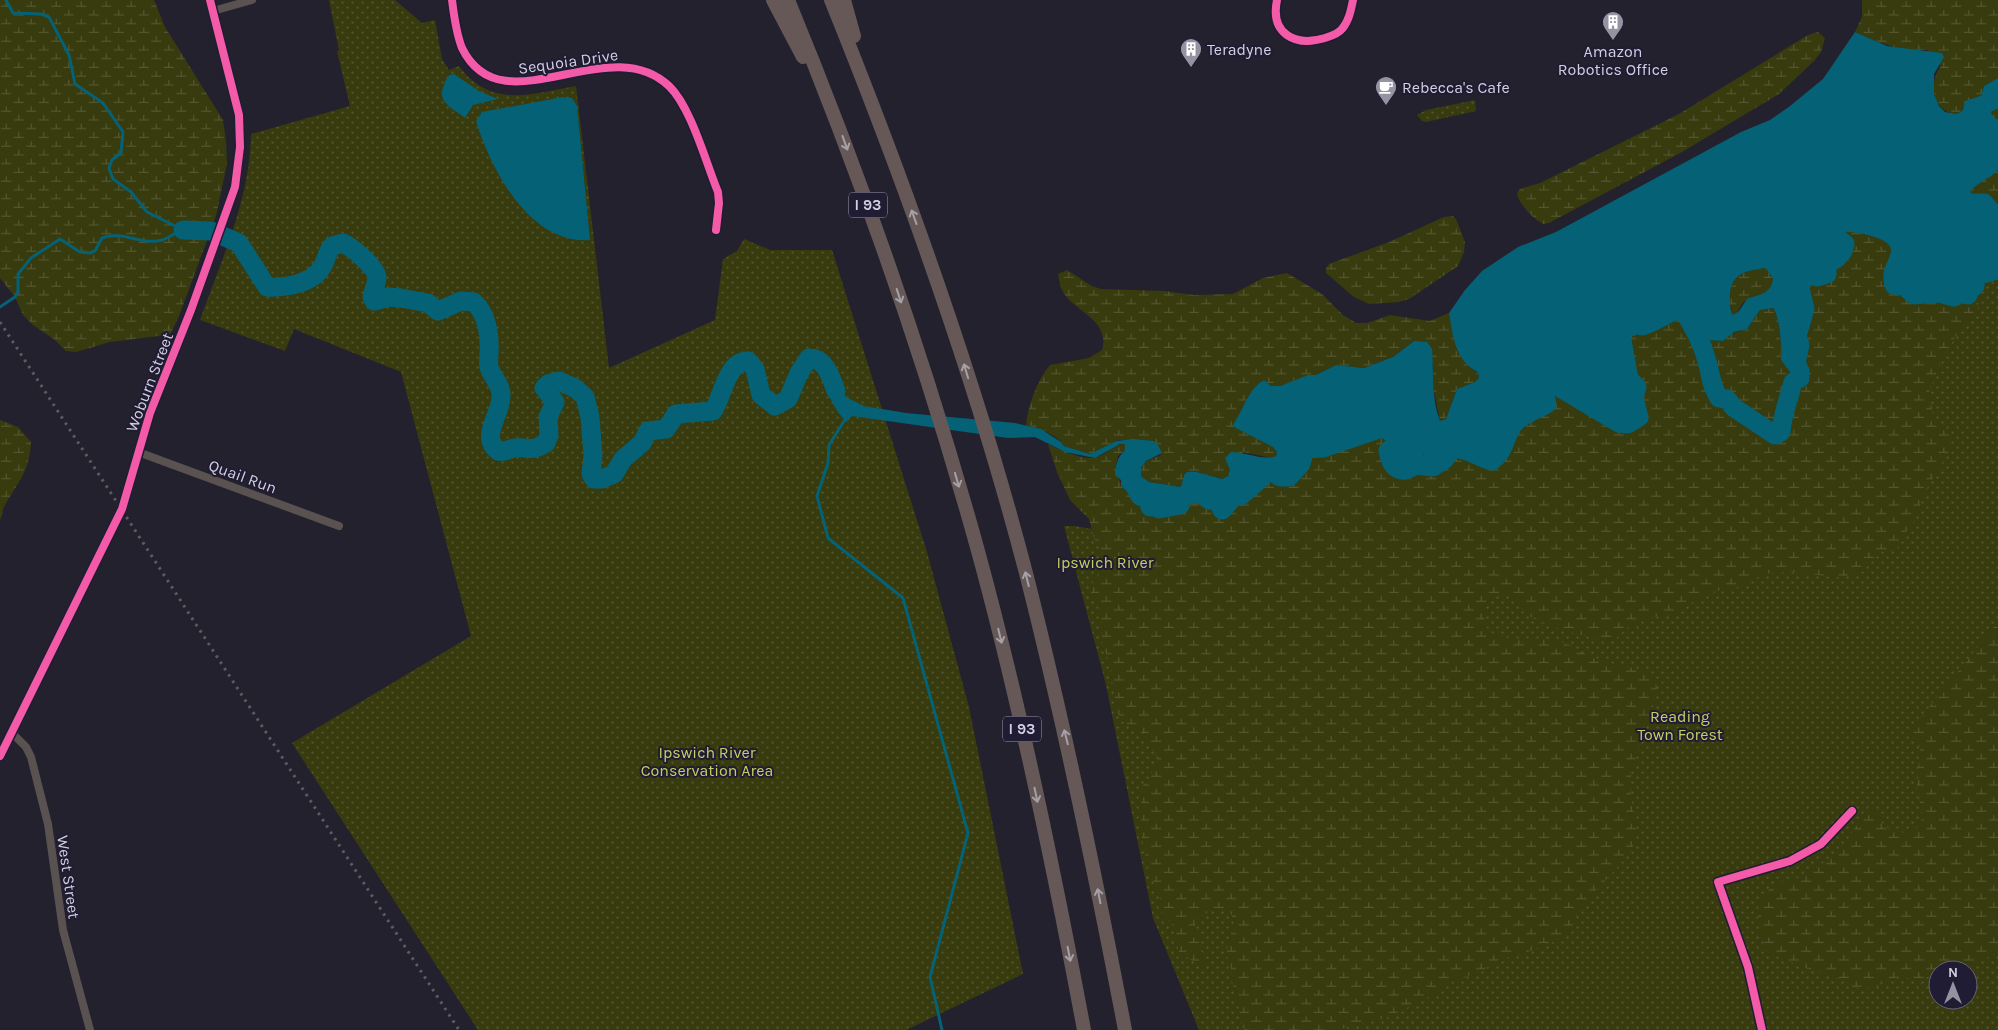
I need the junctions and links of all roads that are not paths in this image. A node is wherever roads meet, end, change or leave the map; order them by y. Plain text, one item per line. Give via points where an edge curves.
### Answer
1 (210, 0) edge
2 (252, 0) edge
3 (452, 0) edge
4 (773, 0) edge
5 (788, 0) edge
6 (831, 0) edge
7 (844, 0) edge
8 (1277, 0) edge
9 (1353, 0) edge
10 (213, 11) junction
11 (874, 107) junction
12 (837, 120) junction
13 (716, 230) dead end
14 (138, 452) junction
15 (339, 526) dead end
16 (12, 733) junction
17 (0, 756) edge
18 (1852, 811) dead end
19 (90, 1030) edge
20 (1084, 1030) edge
21 (1125, 1030) edge
22 (1762, 1030) edge

1 - 10 street, Woburn Street
2 - 10 street
3 - 13 street, Sequoia Drive via 459,39 466,55 483,72 499,80 523,82 618,66 643,70 665,82 684,106 718,192
4 - 12 highway
5 - 12 highway, I 93
6 - 11 highway, I 93
7 - 11 highway
8 - 9 street via 1278,24 1284,34 1294,40 1306,41 1341,31
10 - 14 street, Woburn Street via 237,104 241,136 236,178 223,222
21 -> 11 highway, I 93 via 1072,761 1026,575 948,314
12 -> 20 highway, I 93 via 891,271 975,542 1009,674
14 - 15 street, Quail Run
14 - 16 street, Woburn Street via 118,517
16 - 17 street, Woburn Street
16 - 19 street, West Street via 31,757 48,824 66,943
18 - 22 street via 1821,844 1790,861 1718,882 1748,967

